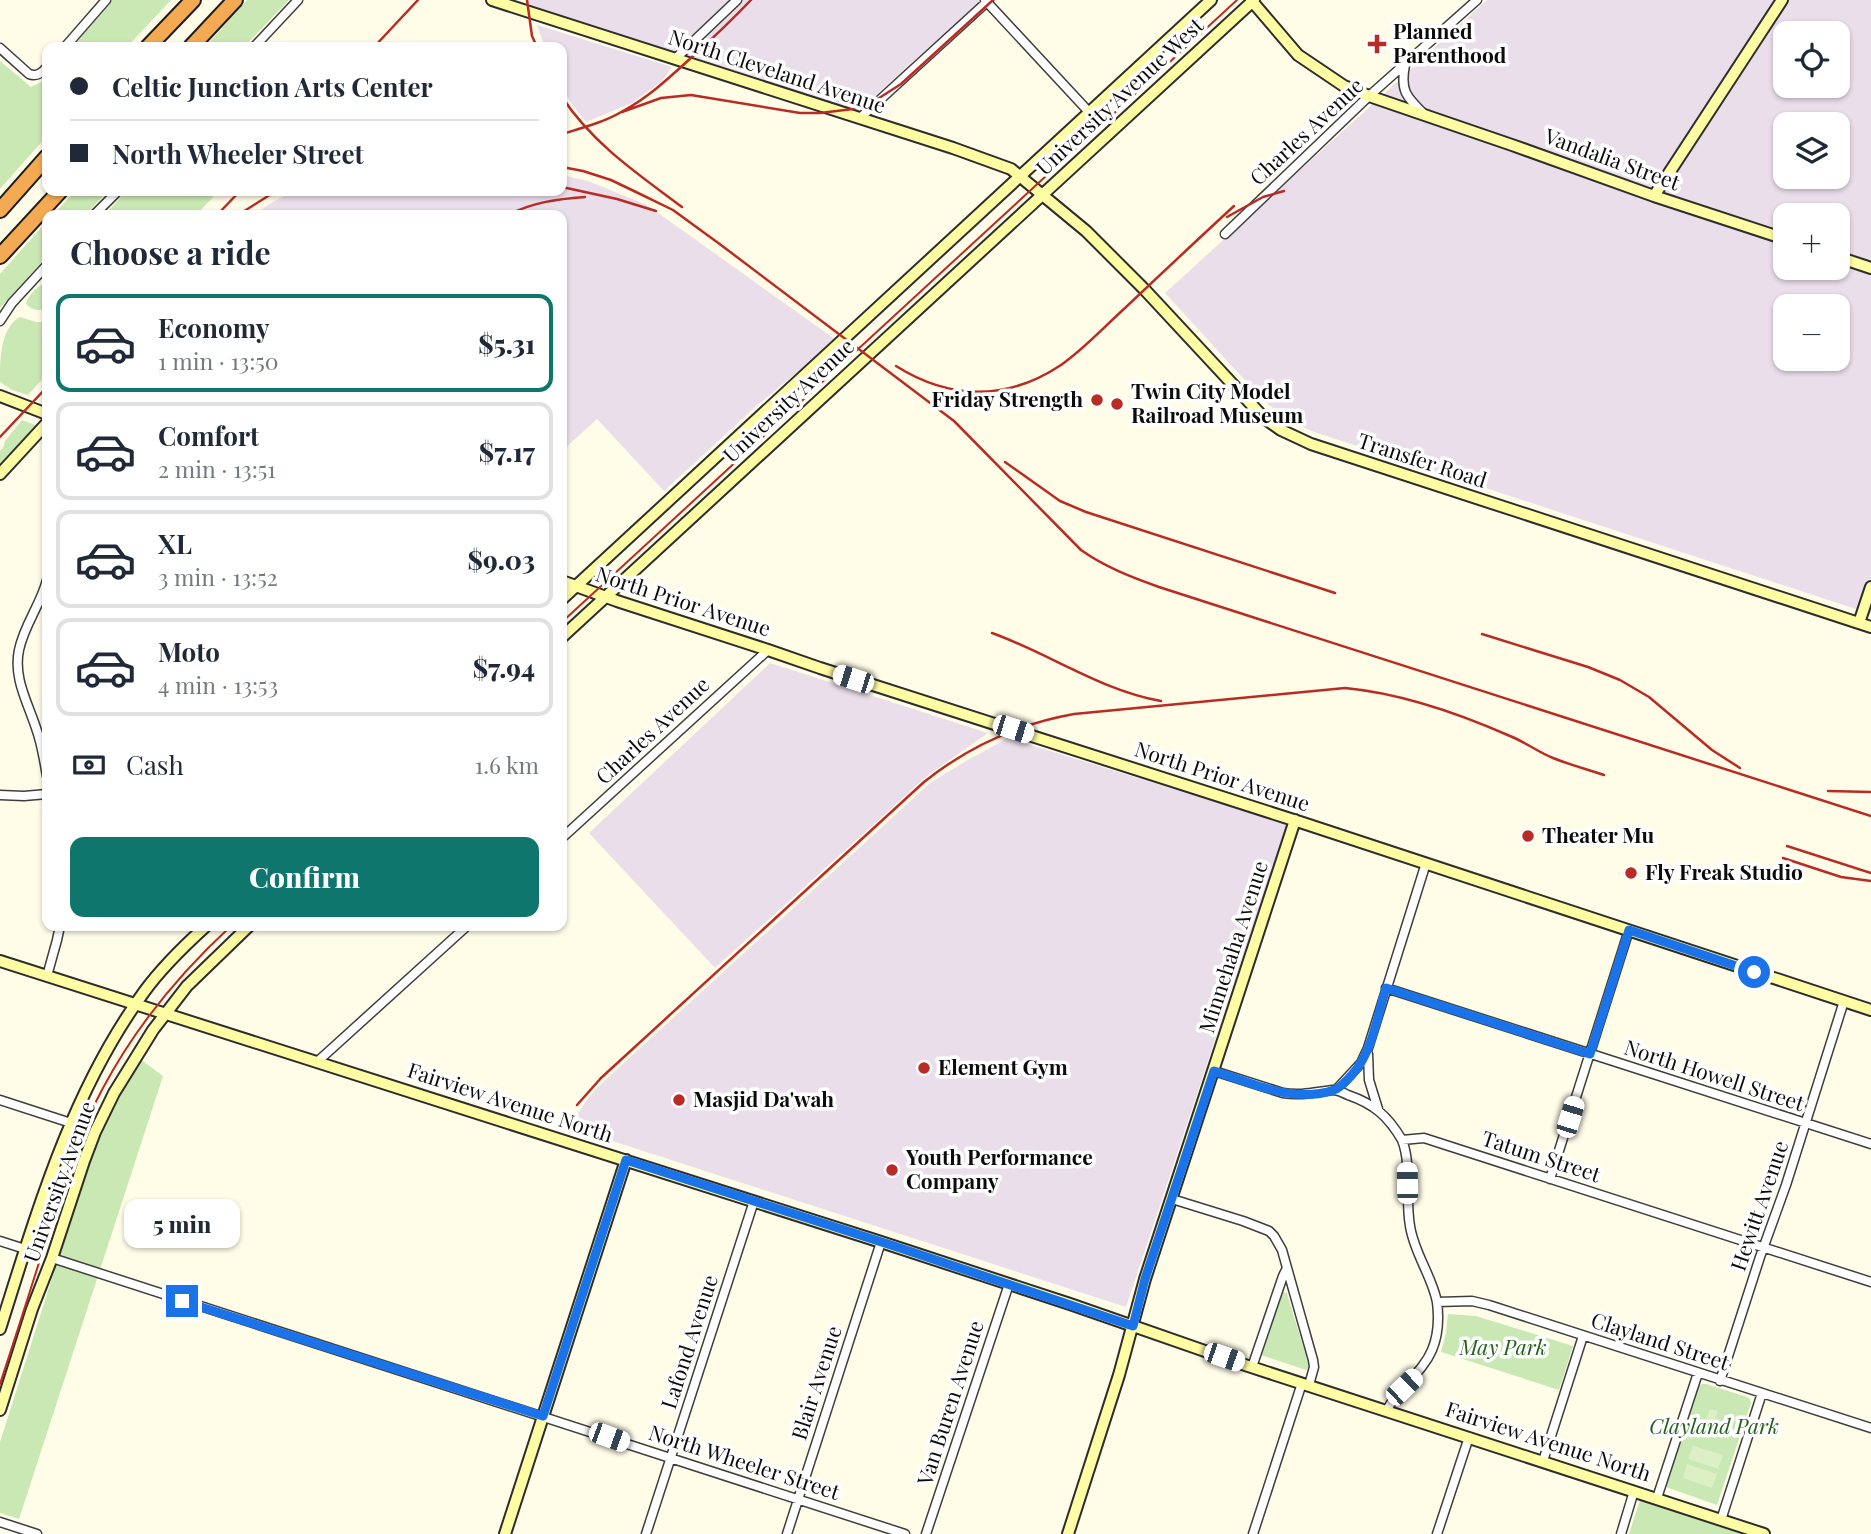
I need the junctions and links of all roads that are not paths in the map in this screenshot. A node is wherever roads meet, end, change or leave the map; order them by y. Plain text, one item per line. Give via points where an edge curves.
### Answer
1 (106, 0) edge
2 (193, 0) edge
3 (235, 0) edge
4 (299, 0) edge
5 (492, 0) edge
6 (737, 0) edge
7 (1211, 0) edge
8 (1252, 0) edge
9 (1477, 0) edge
10 (1782, 0) edge
11 (987, 1) edge
12 (69, 42) edge
13 (153, 42) edge
14 (196, 42) edge
15 (259, 42) edge
16 (0, 48) edge
17 (675, 59) junction
18 (1405, 65) junction
19 (42, 73) edge
20 (1370, 96) junction
21 (1089, 112) junction
22 (1427, 116) junction
23 (860, 118) junction
24 (42, 163) edge
25 (1020, 175) junction
26 (1043, 194) junction
27 (55, 196) edge
28 (113, 196) edge
29 (1654, 196) junction
30 (0, 210) edge
31 (42, 210) edge
32 (42, 210) edge
33 (99, 210) edge
34 (1225, 234) dead end
35 (1773, 235) edge
36 (0, 256) edge
37 (1850, 261) edge
38 (1871, 268) edge
39 (42, 270) edge
40 (0, 321) edge
41 (0, 396) edge
42 (42, 412) edge
43 (42, 428) edge
44 (0, 474) edge
45 (567, 583) edge
46 (575, 586) junction
47 (1871, 587) edge
48 (567, 594) edge
49 (42, 595) edge
50 (605, 597) junction
51 (1859, 623) junction
52 (1871, 627) edge
53 (567, 632) edge
54 (768, 650) junction
55 (42, 737) edge
56 (42, 794) edge
57 (0, 795) edge
58 (1295, 820) junction
59 (567, 833) edge
60 (1426, 863) junction
61 (1629, 930) junction
62 (59, 931) edge
63 (201, 931) edge
64 (244, 931) edge
65 (461, 931) edge
66 (0, 961) edge
67 (47, 976) junction
68 (1386, 988) junction
69 (1844, 1002) junction
70 (135, 1004) junction
71 (1871, 1010) edge
72 (165, 1015) junction
73 (1368, 1048) junction
74 (1590, 1054) junction
75 (317, 1062) junction
76 (1214, 1071) junction
77 (1336, 1090) junction
78 (0, 1100) edge
79 (1378, 1110) junction
80 (71, 1123) junction
81 (1805, 1123) junction
82 (1402, 1140) junction
83 (1871, 1144) edge
84 (626, 1160) junction
85 (1550, 1179) junction
86 (1172, 1199) junction
87 (754, 1201) junction
88 (0, 1241) edge
89 (881, 1242) junction
90 (1764, 1247) junction
91 (25, 1249) junction
92 (52, 1258) junction
93 (1287, 1268) junction
94 (1871, 1282) edge
95 (1009, 1284) junction
96 (1437, 1302) junction
97 (1133, 1326) junction
98 (0, 1329) edge
99 (1583, 1336) junction
100 (1252, 1367) junction
101 (1698, 1373) junction
102 (1720, 1381) junction
103 (1306, 1384) junction
104 (1762, 1393) junction
105 (0, 1410) edge
106 (1387, 1410) junction
107 (543, 1416) junction
108 (1871, 1428) edge
109 (1469, 1437) junction
110 (670, 1459) junction
111 (1543, 1461) junction
112 (1634, 1491) junction
113 (1657, 1498) junction
114 (798, 1499) junction
115 (1721, 1520) junction
116 (0, 1522) edge
117 (37, 1534) edge
118 (505, 1534) edge
119 (646, 1534) edge
120 (787, 1534) edge
121 (905, 1534) edge
122 (926, 1534) edge
123 (1068, 1534) edge
124 (1253, 1534) edge
125 (1437, 1534) edge
126 (1621, 1534) edge
127 (1764, 1534) edge

1 - 12 street
2 - 13 highway
3 - 14 highway
4 - 15 street
5 - 17 street, North Cleveland Avenue
6 - 17 street
7 - 21 street, University Avenue West
8 - 20 street, Vandalia Street via 1298,55 1344,86
8 - 26 street, University Avenue West
9 - 18 street, Charles Avenue
10 - 29 street
11 - 21 street
11 - 23 street
16 - 19 street via 29,74
17 - 23 street, North Cleveland Avenue
18 - 20 street, Charles Avenue
18 - 22 street, Vandalia Street via 1404,90
20 - 22 street, Vandalia Street
20 - 34 street, Charles Avenue
21 - 25 street, University Avenue West
22 - 29 street, Vandalia Street
23 - 25 street, North Cleveland Avenue via 1003,165
24 - 30 highway
25 - 26 street, North Cleveland Avenue
25 - 46 street, University Avenue
26 - 50 street, University Avenue
26 - 51 street, Transfer Road via 1114,259 1249,404 1296,437
27 - 32 highway
28 - 33 street
29 - 35 street, Vandalia Street
31 - 36 highway
37 - 38 street
39 - 40 street
41 - 42 street
43 - 44 street
45 - 46 street, North Prior Avenue
46 - 48 street, University Avenue
46 - 50 street, North Prior Avenue
47 - 51 street
49 - 55 street via 21,640 17,666
50 - 53 street, University Avenue
50 - 54 street, North Prior Avenue
51 - 52 street, Transfer Road
54 - 58 street, North Prior Avenue
54 - 59 street, Charles Avenue
56 - 57 street
58 - 60 street, North Prior Avenue
58 - 76 street, Minnehaha Avenue
60 - 61 street, North Prior Avenue
60 - 68 street
61 - 69 street, North Prior Avenue
61 - 74 street
62 - 67 street
63 - 70 street, University Avenue
64 - 72 street, University Avenue via 196,976
65 - 75 street
66 - 67 street, Fairview Avenue North
67 - 70 street, Fairview Avenue North
68 - 73 street
68 - 74 street, North Howell Street
69 - 71 street, North Prior Avenue
69 - 81 street, Hewitt Avenue
70 - 72 street, Fairview Avenue North
70 - 80 street, University Avenue via 96,1068
72 - 75 street, Fairview Avenue North
72 - 92 street, University Avenue via 138,1051 104,1112
73 - 77 street via 1361,1063
73 - 79 street via 1369,1080
74 - 81 street, North Howell Street
74 - 85 street
75 - 84 street, Fairview Avenue North
76 - 77 street via 1293,1095
76 - 86 street, Minnehaha Avenue
77 - 79 street
78 - 80 street
79 - 82 street
80 - 91 street, University Avenue
81 - 83 street, North Howell Street
81 - 90 street, Hewitt Avenue
82 - 85 street, Tatum Street via 1424,1138
82 - 96 street via 1410,1228
84 - 87 street, Fairview Avenue North
84 - 107 street
85 - 90 street, Tatum Street
86 - 93 street via 1269,1231 1279,1243
86 - 97 street, Minnehaha Avenue
87 - 89 street, Fairview Avenue North
87 - 110 street, Lafond Avenue
88 - 91 street
89 - 95 street, Fairview Avenue North
89 - 114 street, Blair Avenue
90 - 94 street, Tatum Street
90 - 102 street, Hewitt Avenue
91 - 98 street, University Avenue
92 - 105 street, University Avenue
92 - 107 street, North Wheeler Street
93 - 100 street
93 - 103 street via 1313,1360
95 - 97 street, Fairview Avenue North
95 - 122 street, Van Buren Avenue
96 - 99 street, Clayland Street via 1472,1301
96 - 106 street via 1432,1351
97 - 100 street, Fairview Avenue North
97 - 123 street, Minnehaha Avenue
99 - 101 street, Clayland Street
99 - 111 street
100 - 103 street, Fairview Avenue North
101 - 102 street, Clayland Street
101 - 113 street
102 - 104 street, Clayland Street
103 - 106 street, Fairview Avenue North
103 - 124 street
104 - 108 street, Clayland Street
104 - 115 street
106 - 109 street, Fairview Avenue North
107 - 110 street, North Wheeler Street
107 - 118 street
109 - 111 street, Fairview Avenue North
109 - 125 street
110 - 114 street, North Wheeler Street
110 - 119 street, Lafond Avenue
111 - 112 street, Fairview Avenue North
112 - 113 street, Fairview Avenue North
112 - 126 street
113 - 115 street, Fairview Avenue North
114 - 120 street, Blair Avenue
114 - 121 street, North Wheeler Street
115 - 127 street, Fairview Avenue North
116 - 117 street

